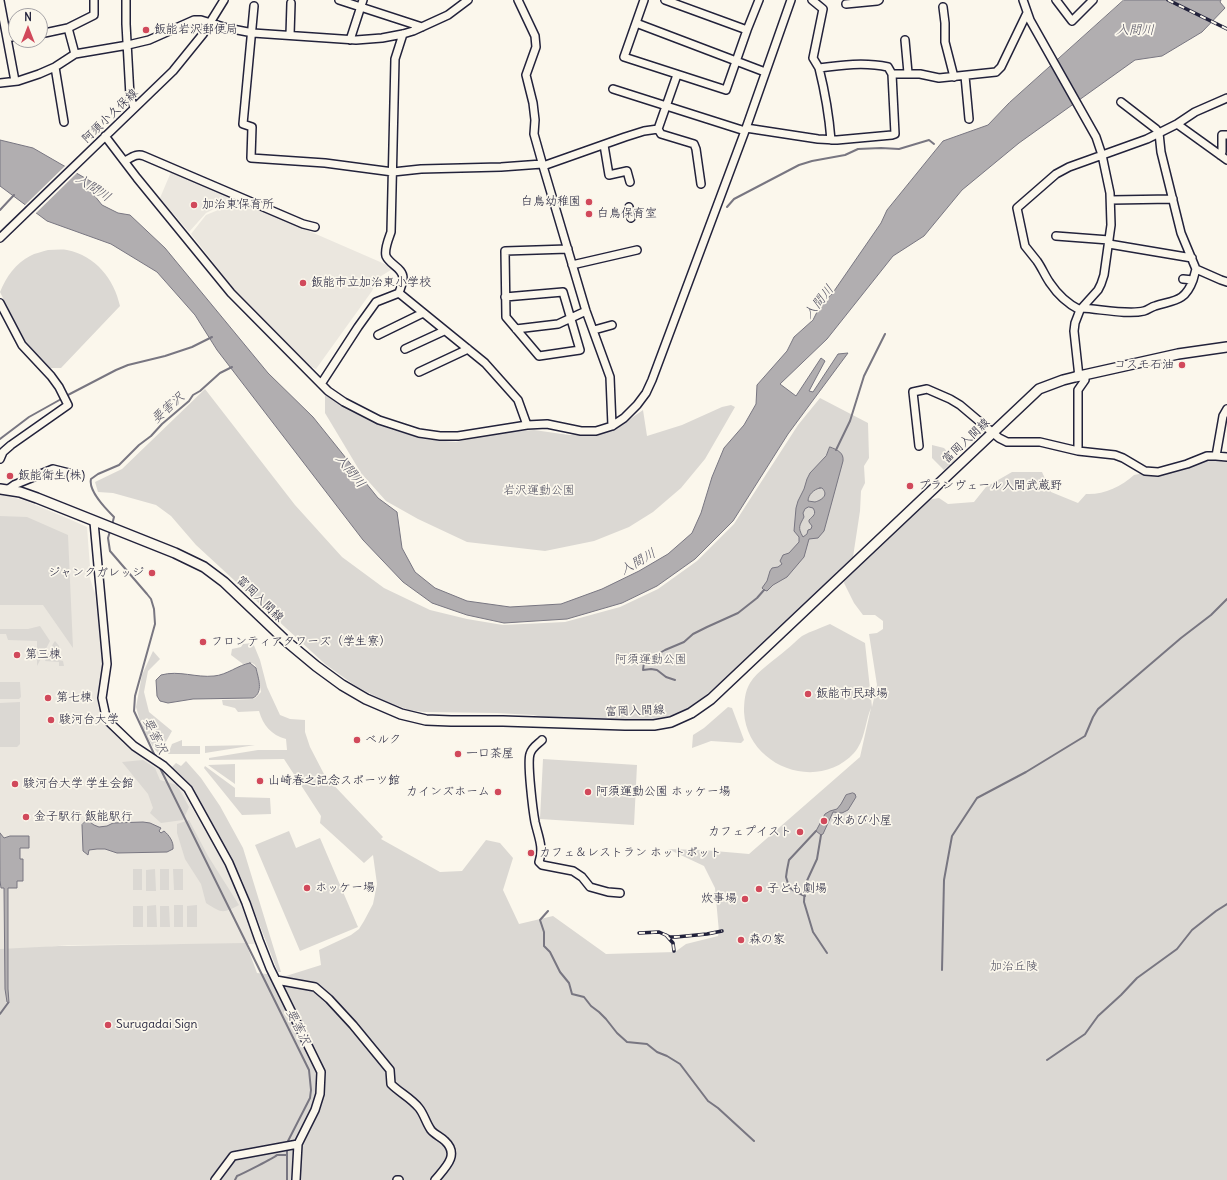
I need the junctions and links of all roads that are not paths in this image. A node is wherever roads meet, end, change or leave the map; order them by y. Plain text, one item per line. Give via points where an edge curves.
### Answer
1 (94, 0) edge
2 (126, 0) edge
3 (224, 0) edge
4 (339, 0) edge
5 (468, 0) edge
6 (518, 0) edge
7 (644, 0) edge
8 (665, 0) edge
9 (759, 0) edge
10 (791, 0) edge
11 (812, 0) edge
12 (879, 0) edge
13 (1023, 0) edge
14 (1056, 0) edge
15 (1093, 0) edge
16 (0, 1) edge
17 (291, 3) dead end
18 (362, 3) edge
19 (846, 4) dead end
20 (254, 6) dead end
21 (943, 7) dead end
22 (1027, 13) junction
23 (211, 23) junction
24 (636, 23) junction
25 (422, 27) junction
26 (68, 28) junction
27 (747, 30) junction
28 (48, 32) edge
29 (252, 33) junction
30 (403, 34) junction
31 (290, 35) junction
32 (7, 38) joint
33 (350, 40) junction
34 (905, 40) dead end
35 (128, 45) junction
36 (75, 54) junction
37 (736, 60) junction
38 (55, 67) junction
39 (819, 68) junction
40 (766, 72) junction
41 (908, 73) junction
42 (892, 74) junction
43 (677, 75) junction
44 (954, 76) junction
45 (965, 76) junction
46 (15, 81) junction
47 (0, 83) edge
48 (612, 89) dead end
49 (1227, 98) edge
50 (1122, 102) dead end
51 (666, 106) junction
52 (134, 108) junction
53 (969, 119) dead end
54 (64, 122) dead end
55 (1177, 124) junction
56 (658, 129) junction
57 (745, 130) junction
58 (1159, 133) junction
59 (1227, 135) edge
60 (105, 136) junction
61 (831, 140) junction
62 (604, 144) junction
63 (1102, 155) junction
64 (1220, 155) junction
65 (1227, 160) edge
66 (125, 161) junction
67 (542, 165) junction
68 (393, 172) junction
69 (630, 182) dead end
70 (701, 184) dead end
71 (1173, 199) junction
72 (1110, 200) junction
73 (629, 207) dead end
74 (631, 218) dead end
75 (315, 227) dead end
76 (1056, 236) dead end
77 (0, 238) edge
78 (1109, 242) junction
79 (568, 250) junction
80 (636, 250) dead end
81 (1192, 258) junction
82 (572, 265) junction
83 (1196, 269) junction
84 (1183, 279) dead end
85 (1193, 280) junction
86 (1227, 282) edge
87 (399, 293) junction
88 (505, 297) junction
89 (0, 303) edge
90 (1081, 309) junction
91 (586, 311) junction
92 (423, 313) junction
93 (571, 318) junction
94 (612, 325) dead end
95 (516, 329) junction
96 (594, 330) junction
97 (444, 331) junction
98 (378, 335) dead end
99 (1227, 347) edge
100 (405, 349) dead end
101 (468, 349) junction
102 (419, 372) dead end
103 (1082, 376) junction
104 (321, 384) junction
105 (1227, 409) edge
106 (527, 425) junction
107 (612, 426) junction
108 (993, 433) junction
109 (919, 446) dead end
110 (1078, 451) junction
111 (1216, 456) junction
112 (1227, 457) edge
113 (0, 458) edge
114 (69, 473) dead end
115 (4, 489) edge
116 (94, 522) junction
117 (542, 740) dead end
118 (620, 893) dead end
119 (276, 980) junction
120 (294, 1145) junction
121 (215, 1180) edge
122 (296, 1180) edge
123 (436, 1180) edge

1 - 26 street via 94,15
2 - 35 street
3 - 23 street, 阿須小久保線
4 - 18 street
5 - 25 street via 448,15
6 - 67 street via 535,36 536,47 526,75 533,103 534,134
7 - 24 street
8 - 27 street
9 - 27 street
10 - 40 street
11 - 39 street via 823,9 813,58
12 - 19 street
13 - 22 street
14 - 15 street via 1072,21
16 - 32 street
17 - 31 street
18 - 25 street
18 - 33 street
20 - 29 street
21 - 44 street via 945,42
22 - 45 street via 1001,67 996,72
22 - 63 street via 1096,137
23 - 29 street
23 - 35 street via 201,20 189,21 149,40
23 - 52 street, 阿須小久保線 via 173,71
24 - 37 street
24 - 43 street via 624,57
25 - 30 street
26 - 28 street
26 - 36 street
27 - 37 street
29 - 31 street
29 - 68 street via 243,124 252,127 251,158 324,163
30 - 33 street
30 - 68 street via 395,59
31 - 33 street
32 - 46 street
34 - 41 street
35 - 36 street
35 - 52 street via 130,96
36 - 38 street
37 - 40 street
37 - 43 street via 726,90
38 - 46 street
38 - 54 street
39 - 42 street via 876,65 888,67
39 - 61 street
40 - 57 street
41 - 42 street
41 - 44 street via 939,78
42 - 61 street via 895,134
43 - 51 street
44 - 45 street
45 - 53 street
46 - 47 street
48 - 51 street
49 - 55 street via 1195,112
50 - 58 street
51 - 56 street
51 - 57 street
52 - 60 street, 阿須小久保線
55 - 58 street
55 - 64 street
56 - 62 street
56 - 70 street via 662,134 694,144
57 - 61 street
57 - 107 street via 646,394 624,418
58 - 63 street
58 - 71 street
59 - 64 street via 1222,135
60 - 66 street
60 - 77 street, 阿須小久保線
62 - 67 street
62 - 69 street via 609,174 627,171
63 - 72 street
63 - 90 street via 1056,174 1017,208 1028,251 1049,283 1067,303
64 - 65 street
66 - 75 street via 140,154
66 - 104 street via 231,292
67 - 68 street
67 - 79 street
68 - 87 street via 391,232 386,255 402,272
71 - 72 street
71 - 81 street via 1181,234
72 - 78 street
73 - 74 street
76 - 78 street
78 - 81 street
78 - 90 street via 1101,284
79 - 82 street
79 - 88 street via 505,251
80 - 82 street
81 - 83 street
82 - 91 street
83 - 85 street
83 - 86 street
84 - 85 street
85 - 90 street via 1186,293 1177,300 1145,311
87 - 92 street
87 - 104 street via 376,302
88 - 93 street via 563,292
88 - 95 street via 506,317
89 - 113 street via 22,345 51,376 68,405 11,445
90 - 103 street via 1074,331
91 - 93 street
91 - 96 street
92 - 97 street
92 - 98 street
93 - 95 street via 558,324
93 - 95 street via 580,350 539,356
94 - 96 street
96 - 107 street via 610,377
97 - 100 street
97 - 101 street
99 - 103 main road, 富岡入間線 via 1178,354
101 - 102 street
101 - 106 street via 485,363 518,400
103 - 108 main road, 富岡入間線 via 1062,380 1039,390
103 - 110 street via 1084,380 1078,390
104 - 106 street via 355,409 419,433 458,436
105 - 111 street via 1223,416
106 - 107 street via 547,424 581,431
108 - 109 street via 960,405 927,388 913,392
108 - 110 street via 1007,442 1040,442
108 - 116 main road, 富岡入間線 via 710,699 691,714 671,722 654,724 625,726 426,720 388,710 360,696 321,670 204,567
110 - 111 street via 1123,458 1145,471 1158,472 1201,458
111 - 112 street
114 - 115 street via 53,469
115 - 116 main road, 富岡入間線 via 37,498
116 - 119 street via 106,664 102,698 108,722 134,746 163,765 188,789 229,863
117 - 118 street via 533,749 529,759 535,822 541,842 542,854 539,862 542,865 574,872 590,887
119 - 120 street via 321,1072 319,1100
119 - 123 street via 315,987 353,1024 389,1068 391,1084 414,1102 431,1130 452,1150 449,1164
120 - 121 street via 233,1156
120 - 122 street

